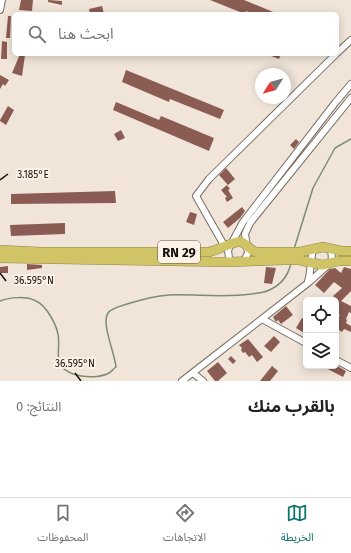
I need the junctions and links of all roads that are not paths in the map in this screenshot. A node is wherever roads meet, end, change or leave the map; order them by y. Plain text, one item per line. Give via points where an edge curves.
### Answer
1 (2, 0) edge
2 (0, 10) edge
3 (351, 40) edge
4 (339, 51) edge
5 (334, 56) edge
6 (351, 84) edge
7 (351, 98) edge
8 (228, 246) junction
9 (247, 246) junction
10 (314, 249) junction
11 (331, 249) junction
12 (0, 250) edge
13 (351, 251) edge
14 (0, 258) edge
15 (244, 261) junction
16 (351, 261) edge
17 (233, 262) junction
18 (311, 263) junction
19 (328, 265) junction
20 (308, 283) junction
21 (262, 319) junction
22 (303, 341) edge
23 (339, 362) edge
24 (351, 368) edge
25 (193, 373) junction
26 (182, 381) edge
27 (203, 381) edge

1 - 2 street
3 - 4 street
5 - 8 street via 209,179 196,196
6 - 8 street via 243,222
7 - 9 street via 250,223 244,234
8 - 9 highway, RN 29 via 237,241
8 - 12 highway, RN 29 via 203,252
8 - 17 street via 228,255
9 - 10 highway, RN 29 via 254,252 300,252
9 - 15 street
10 - 11 highway, RN 29
10 - 18 street
11 - 13 highway, RN 29
11 - 19 street via 332,259
14 - 17 highway, RN 29
15 - 17 highway, RN 29
15 - 18 highway, RN 29 via 299,260
16 - 19 highway, RN 29 via 339,261
18 - 19 highway, RN 29
18 - 20 street
19 - 20 street
20 - 21 street
21 - 22 street
21 - 25 street
23 - 24 street
25 - 26 street
25 - 27 street

